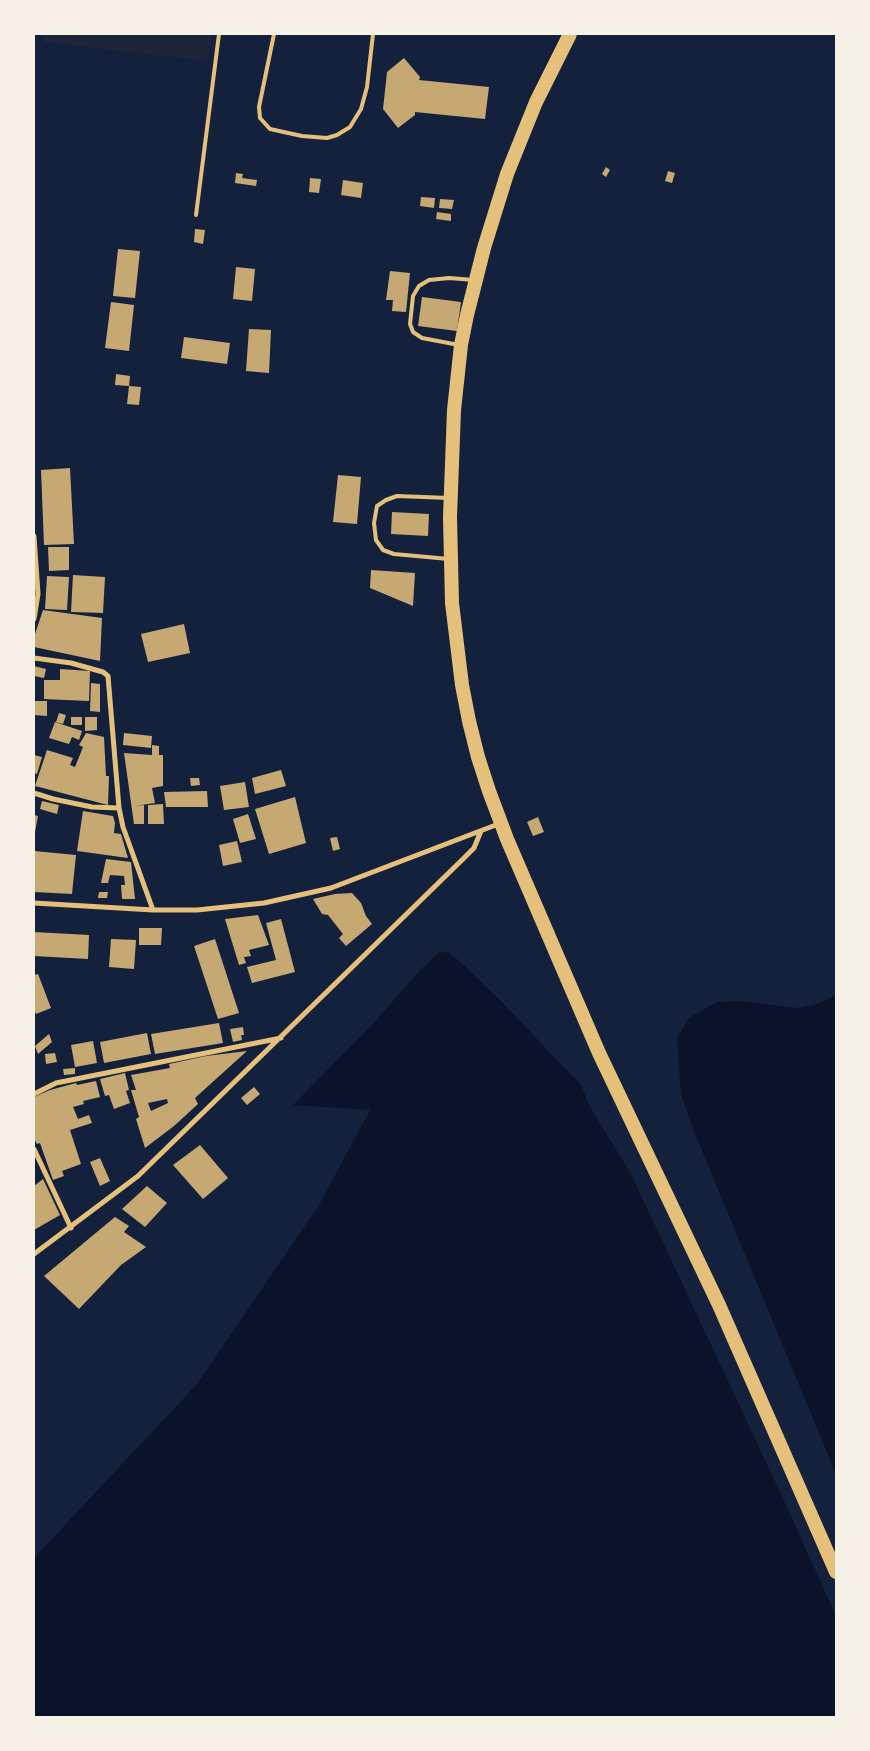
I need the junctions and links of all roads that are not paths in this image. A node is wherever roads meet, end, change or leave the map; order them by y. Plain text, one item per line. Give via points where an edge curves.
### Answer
1 (219, 34) edge
2 (274, 34) edge
3 (373, 34) edge
4 (570, 34) edge
5 (196, 214) dead end
6 (476, 280) junction
7 (461, 345) junction
8 (451, 498) junction
9 (34, 536) edge
10 (451, 559) junction
11 (35, 562) edge
12 (34, 618) edge
13 (34, 658) edge
14 (34, 793) edge
15 (119, 808) junction
16 (501, 823) junction
17 (481, 831) junction
18 (34, 903) edge
19 (153, 910) junction
20 (281, 1038) junction
21 (34, 1094) edge
22 (34, 1149) edge
23 (71, 1228) junction
24 (34, 1254) edge
25 (836, 1572) edge

1 - 5 lane
2 - 3 lane via 259,107 260,118 270,129 327,138 337,136 350,127 361,109
4 - 6 highway via 539,95 511,165
6 - 7 highway
6 - 7 lane via 429,280 412,296 410,324 413,332 422,338
7 - 8 highway via 454,410
8 - 10 highway
8 - 10 lane via 397,496 377,506 374,523 376,540 383,550 394,554
9 - 11 street
10 - 16 highway via 452,603 469,721
11 - 12 street via 38,594
13 - 15 street via 71,663 108,676
14 - 15 street via 92,807
15 - 19 street
16 - 17 street
16 - 25 highway via 599,1053 719,1305
17 - 19 street via 331,888 234,907
17 - 20 street via 474,848
18 - 19 street
20 - 21 street via 56,1083
20 - 23 street via 138,1176
22 - 23 street
23 - 24 street

